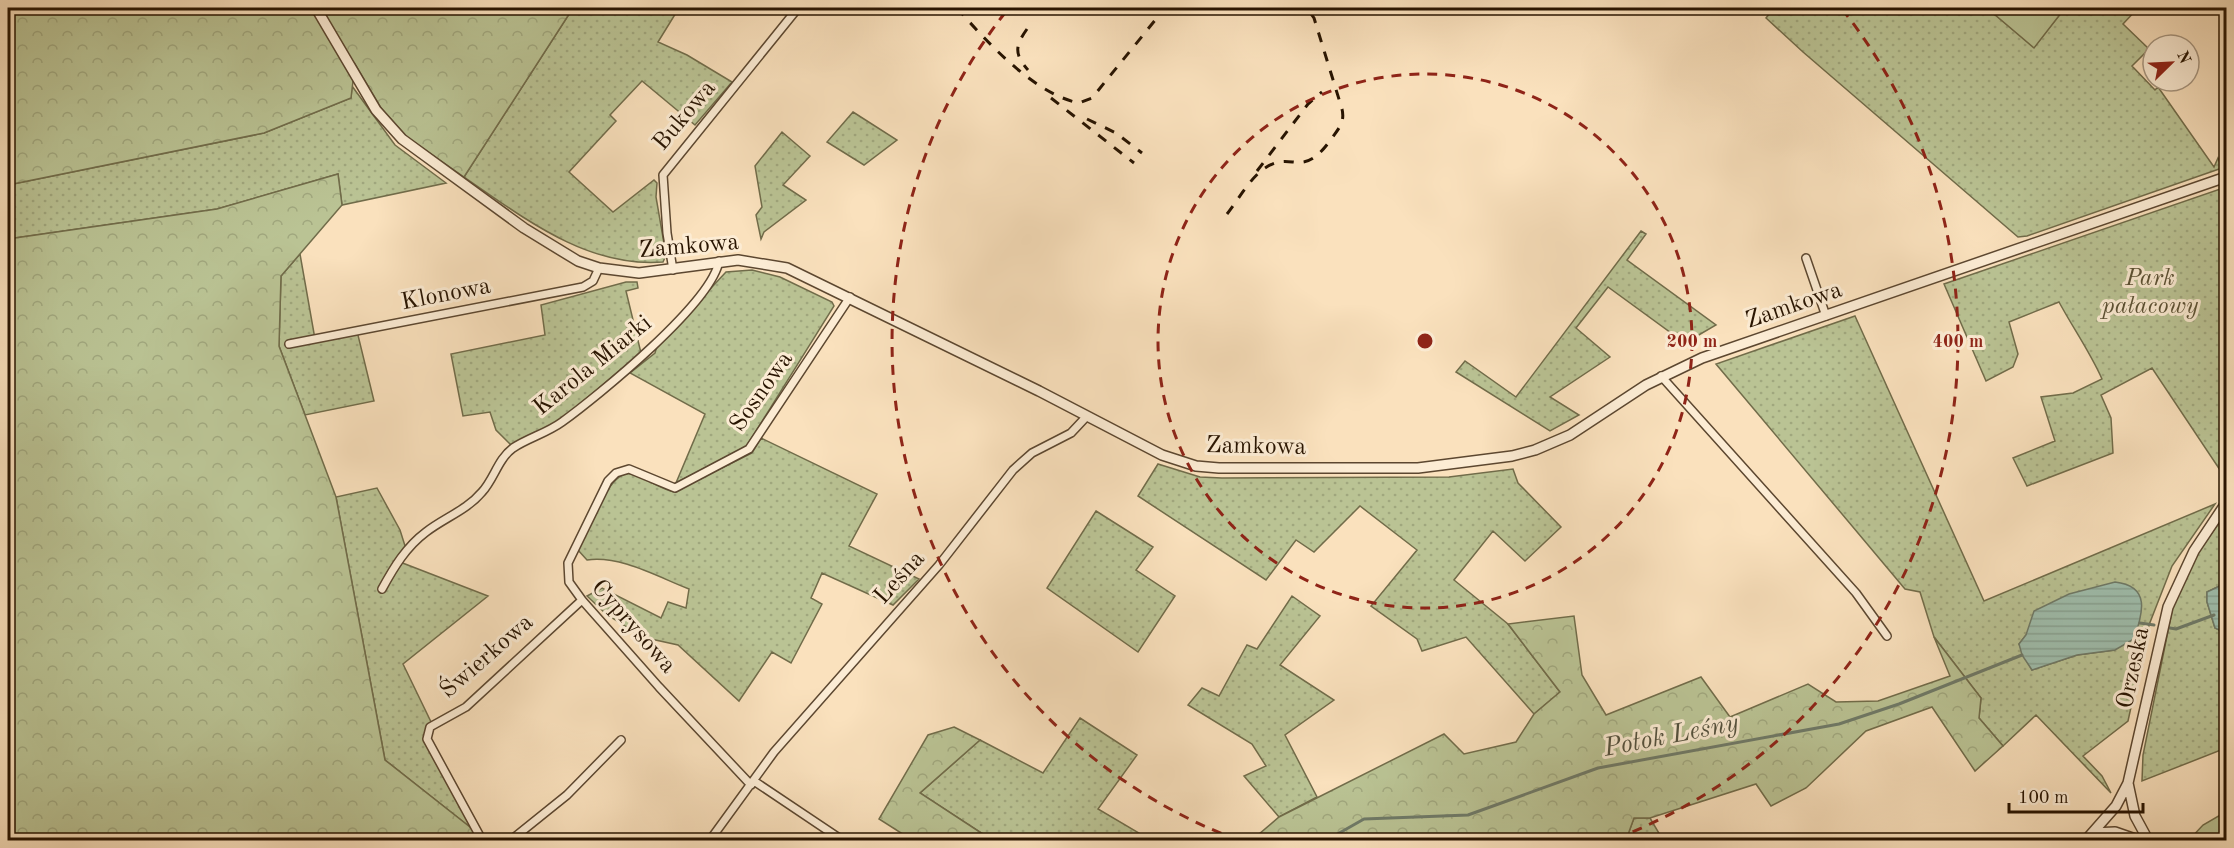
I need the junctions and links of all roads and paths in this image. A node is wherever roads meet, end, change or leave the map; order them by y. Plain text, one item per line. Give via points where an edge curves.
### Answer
1 (316, 8) edge
2 (798, 8) edge
3 (2226, 177) edge
4 (1806, 258) dead end
5 (719, 261) junction
6 (599, 268) junction
7 (673, 270) junction
8 (850, 297) junction
9 (1826, 316) junction
10 (289, 344) dead end
11 (1661, 376) junction
12 (1088, 416) junction
13 (616, 473) joint
14 (2226, 503) edge
15 (382, 589) dead end
16 (582, 600) junction
17 (1887, 636) dead end
18 (621, 740) dead end
19 (752, 783) junction
20 (2128, 783) junction
21 (2113, 810) junction
22 (2136, 818) junction
23 (2093, 833) junction
24 (2123, 833) junction
25 (482, 840) edge
26 (511, 840) edge
27 (710, 840) edge
28 (842, 840) edge
29 (2086, 840) edge
30 (2138, 840) edge
31 (2148, 840) edge

1 - 6 street, Zamkowa via 376,110 402,139 524,228 578,261
2 - 7 street, Bukowa via 663,175
3 - 9 street, Zamkowa
4 - 9 street
5 - 7 street, Zamkowa
5 - 8 street, Zamkowa via 753,261 787,268
5 - 15 street, Karola Miarki via 712,281 650,350 560,424 512,449 483,492 426,532 399,558
6 - 7 street, Zamkowa via 639,273
6 - 10 street, Klonowa via 593,281 583,287
8 - 12 street, Zamkowa
8 - 13 street, Sosnowa via 749,449 675,488 629,469
9 - 11 street, Zamkowa
11 - 12 street, Zamkowa via 1559,441 1512,456 1443,466 1196,466 1162,455
11 - 17 street via 1856,593
12 - 19 street, Leśna via 1071,433 1032,453 1012,470 939,565 774,752
13 - 16 street, Cyprysowa via 608,481 568,563 569,582
14 - 20 street, Orzeska via 2194,551 2168,607
16 - 19 street, Cyprysowa
16 - 25 street, Świerkowa via 466,707 430,727 427,739
18 - 26 street via 567,795
19 - 27 street, Leśna
19 - 28 street
20 - 21 street, Orzeska
20 - 22 street
21 - 22 street via 2126,808
21 - 23 street, Orzeska
21 - 24 street via 2113,823
22 - 24 street via 2136,827
22 - 31 street
23 - 24 street
23 - 29 street, Orzeska
24 - 30 street

